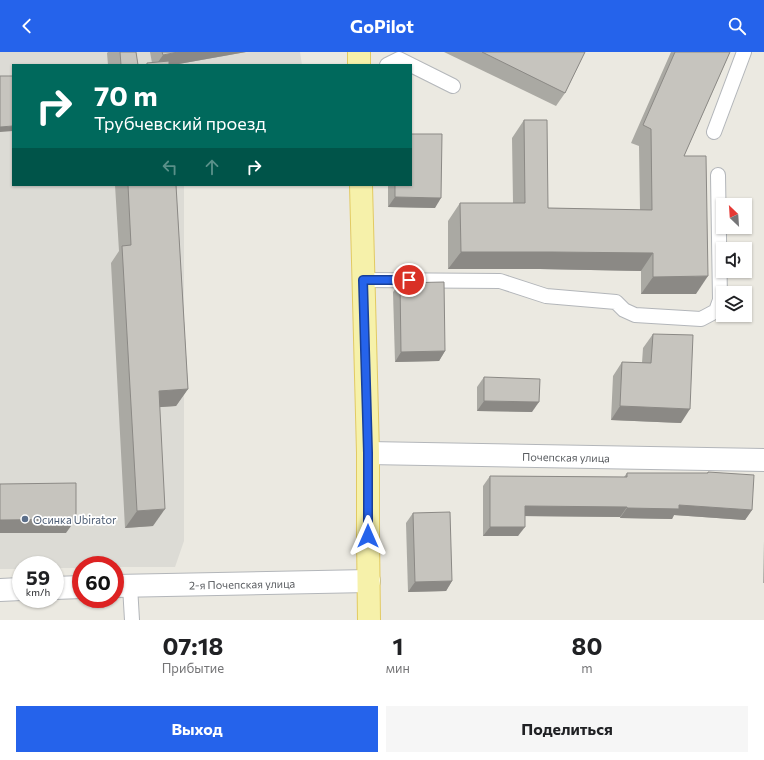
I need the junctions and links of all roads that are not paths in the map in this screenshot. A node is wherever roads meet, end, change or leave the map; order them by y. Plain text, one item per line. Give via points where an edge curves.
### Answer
1 (359, 52) edge
2 (744, 52) edge
3 (359, 64) edge
4 (389, 64) edge
5 (409, 64) edge
6 (412, 66) edge
7 (453, 86) dead end
8 (714, 132) dead end
9 (718, 175) dead end
10 (361, 186) edge
11 (363, 280) junction
12 (368, 453) junction
13 (764, 460) edge
14 (369, 581) junction
15 (124, 586) edge
16 (12, 589) edge
17 (0, 590) edge
18 (124, 590) edge
19 (132, 620) edge
20 (369, 620) edge

1 - 3 main road
2 - 8 lane
4 - 5 lane via 399,59
6 - 7 lane
9 - 11 lane via 720,300 716,311 700,319 635,315 624,310 616,302 546,296 500,281
10 - 11 main road
11 - 12 main road
12 - 13 street, Почепская улица
12 - 14 main road
14 - 15 street, 2-я Почепская улица
14 - 20 main road
16 - 17 street
18 - 19 lane

